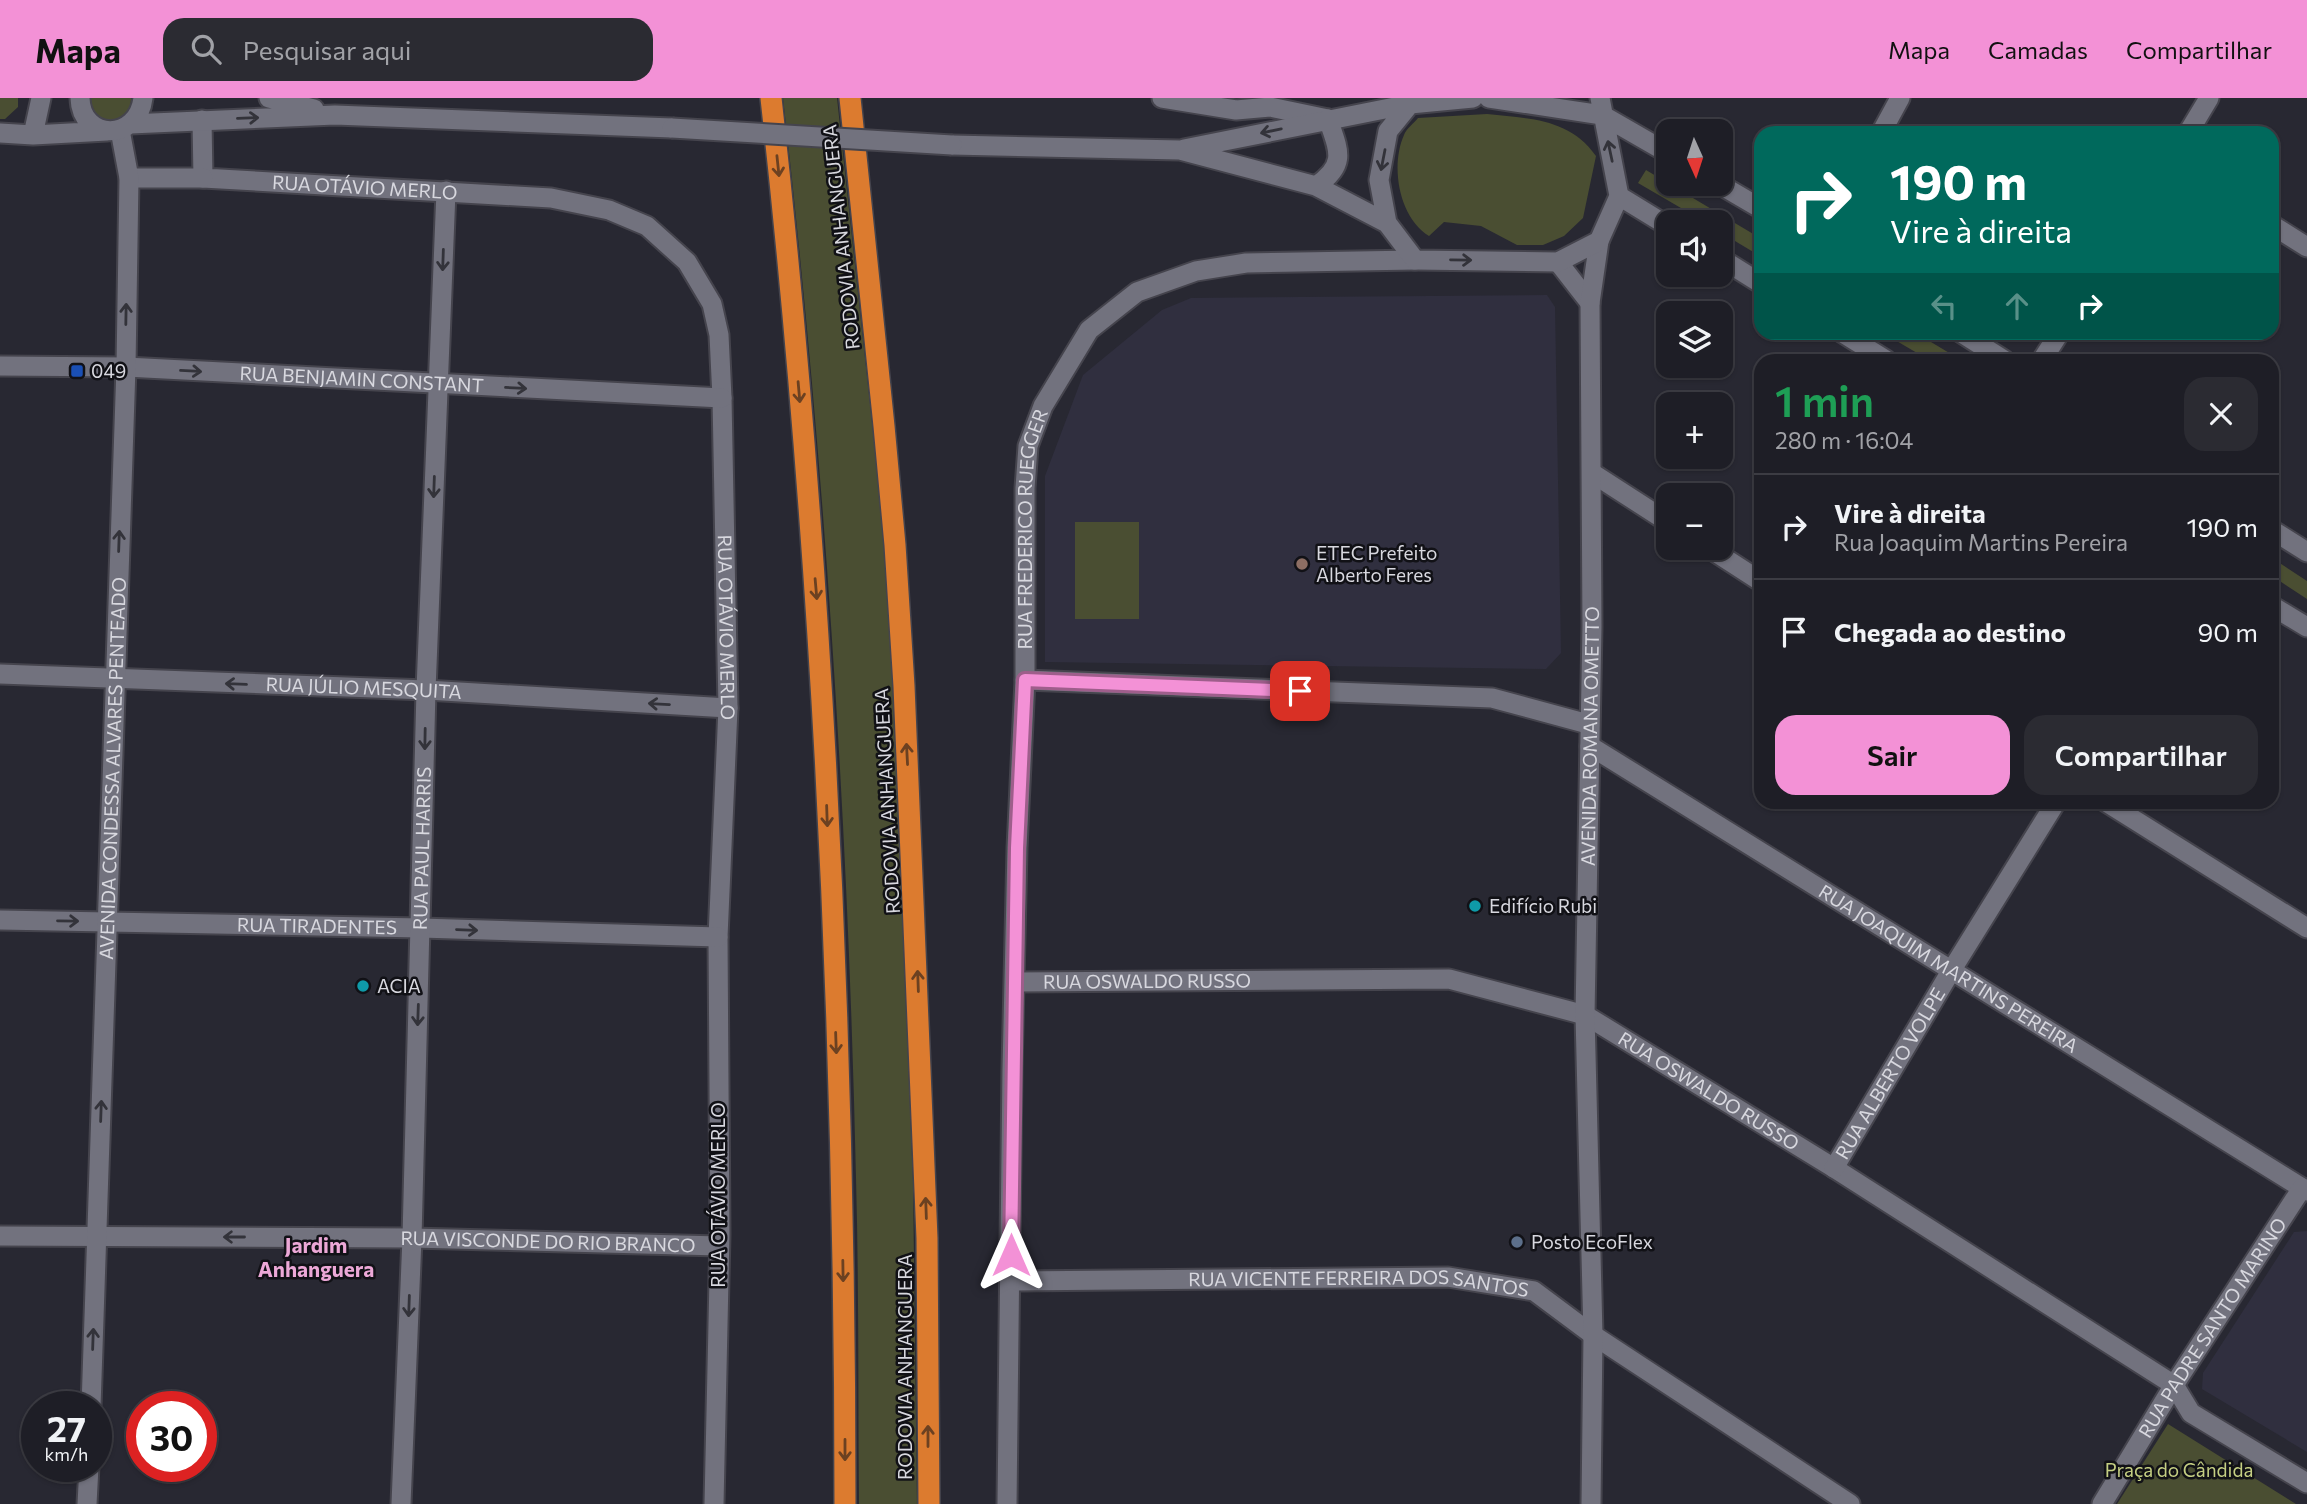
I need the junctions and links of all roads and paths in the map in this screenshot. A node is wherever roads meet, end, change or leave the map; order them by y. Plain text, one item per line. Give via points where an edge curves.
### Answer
1 (41, 98) edge
2 (80, 98) edge
3 (143, 98) edge
4 (269, 98) edge
5 (771, 98) edge
6 (850, 98) edge
7 (1162, 98) edge
8 (1473, 98) edge
9 (1489, 98) edge
10 (1900, 98) edge
11 (2209, 98) edge
12 (1263, 103) edge
13 (1410, 104) junction
14 (1601, 106) edge
15 (335, 115) junction
16 (1328, 119) junction
17 (202, 120) junction
18 (1885, 126) edge
19 (2192, 126) edge
20 (119, 128) junction
21 (0, 134) edge
22 (33, 135) junction
23 (1656, 145) edge
24 (1180, 150) junction
25 (129, 177) junction
26 (203, 178) junction
27 (1316, 186) junction
28 (446, 191) junction
29 (1733, 192) edge
30 (1619, 196) junction
31 (1754, 204) edge
32 (1656, 219) edge
33 (1387, 223) junction
34 (2279, 229) edge
35 (1599, 242) junction
36 (2307, 247) edge
37 (1415, 260) junction
38 (1558, 262) junction
39 (1733, 266) edge
40 (1754, 279) edge
41 (1590, 303) junction
42 (1854, 340) edge
43 (1973, 340) edge
44 (1876, 354) edge
45 (1995, 354) edge
46 (0, 366) edge
47 (126, 367) junction
48 (438, 384) junction
49 (722, 398) junction
50 (1592, 474) junction
51 (1656, 514) edge
52 (2279, 534) edge
53 (2307, 552) edge
54 (1728, 560) edge
55 (1754, 577) edge
56 (2279, 610) edge
57 (2307, 627) edge
58 (0, 674) edge
59 (115, 680) junction
60 (1025, 680) junction
61 (426, 690) junction
62 (727, 708) junction
63 (1588, 724) junction
64 (1590, 746) junction
65 (2052, 809) edge
66 (2117, 809) edge
67 (0, 920) edge
68 (107, 922) junction
69 (421, 928) junction
70 (2307, 928) edge
71 (718, 937) junction
72 (1951, 971) junction
73 (1016, 982) junction
74 (1585, 1015) junction
75 (1834, 1168) junction
76 (2305, 1190) edge
77 (0, 1236) edge
78 (97, 1236) junction
79 (412, 1238) junction
80 (719, 1246) junction
81 (1011, 1281) junction
82 (1593, 1335) junction
83 (2174, 1385) junction
84 (92, 1391) edge
85 (88, 1482) edge
86 (2307, 1483) edge
87 (87, 1504) edge
88 (401, 1504) edge
89 (714, 1504) edge
90 (845, 1504) edge
91 (929, 1504) edge
92 (1007, 1504) edge
93 (1591, 1504) edge
94 (1850, 1504) edge
95 (2102, 1504) edge

1 - 22 street
2 - 20 street via 89,122
3 - 20 street via 137,117
4 - 15 street
5 -> 90 highway via 823,689 841,1150
91 -> 6 highway, RODOVIA ANHANGUERA via 927,1238 903,673 895,545
7 - 12 street via 1236,110
8 - 13 street
9 - 14 street
10 - 18 street
11 - 19 street
12 - 16 street
13 - 16 street
13 -> 33 street via 1388,131 1379,180
14 - 23 street
30 -> 14 street
17 -> 15 street
15 - 24 street, bridge via 952,145
16 -> 24 street
16 - 27 street via 1338,149 1338,166
17 - 20 street
17 - 26 street
20 - 22 street
20 - 25 street, AVENIDA CONDESSA ALVARES PENTEADO
21 - 22 street
24 - 27 street
25 - 26 street, RUA OTÁVIO MERLO
47 -> 25 street, AVENIDA CONDESSA ALVARES PENTEADO
26 - 28 street, RUA OTÁVIO MERLO
27 - 33 street
28 -> 48 street, RUA PAUL HARRIS
28 - 49 street, RUA OTÁVIO MERLO via 551,198 609,211 647,226 687,262 712,304 719,335
29 - 31 street
30 - 32 street
30 - 35 street, AVENIDA ROMANA OMETTO
33 - 37 street
34 - 36 street
35 - 38 street
35 - 41 street, AVENIDA ROMANA OMETTO
37 -> 38 street, RUA FREDERICO RUEGGER
37 - 60 street, RUA FREDERICO RUEGGER via 1245,263 1196,271 1137,292 1089,330 1043,406 1028,446
38 - 41 street
39 - 40 street
41 - 50 street, AVENIDA ROMANA OMETTO
42 - 44 street
43 - 45 street
46 - 47 street, RUA BENJAMIN CONSTANT
47 -> 48 street, RUA BENJAMIN CONSTANT
59 -> 47 street, AVENIDA CONDESSA ALVARES PENTEADO
48 -> 49 street, RUA BENJAMIN CONSTANT
48 -> 61 street, RUA PAUL HARRIS
49 - 62 street, RUA OTÁVIO MERLO
50 - 51 street
50 - 63 street, AVENIDA ROMANA OMETTO
52 - 53 street
54 - 55 street
56 - 57 street
58 - 59 street, RUA JÚLIO MESQUITA
61 -> 59 street, RUA JÚLIO MESQUITA
59 - 68 street, AVENIDA CONDESSA ALVARES PENTEADO
60 - 63 street via 1492,698
60 - 73 street, RUA FREDERICO RUEGGER
62 -> 61 street, RUA JÚLIO MESQUITA
61 -> 69 street, RUA PAUL HARRIS
62 - 71 street, RUA OTÁVIO MERLO
63 - 64 street, AVENIDA ROMANA OMETTO
64 - 72 street, RUA JOAQUIM MARTINS PEREIRA
64 - 74 street, AVENIDA ROMANA OMETTO
65 - 72 street, RUA ALBERTO VOLPE
66 - 70 street
67 -> 68 street, RUA TIRADENTES
68 - 69 street, RUA TIRADENTES
78 -> 68 street, AVENIDA CONDESSA ALVARES PENTEADO
69 -> 71 street, RUA TIRADENTES
69 -> 79 street, RUA PAUL HARRIS
71 - 80 street, RUA OTÁVIO MERLO
72 - 75 street, RUA ALBERTO VOLPE
72 - 76 street, RUA JOAQUIM MARTINS PEREIRA
73 - 74 street, RUA OSWALDO RUSSO via 1449,979
73 - 81 street, RUA FREDERICO RUEGGER
74 - 75 street, RUA OSWALDO RUSSO
74 - 82 street, AVENIDA ROMANA OMETTO
75 - 83 street, RUA OSWALDO RUSSO
76 - 83 street, RUA PADRE SANTO MARINO
77 - 78 street, RUA VISCONDE DO RIO BRANCO
79 -> 78 street, RUA VISCONDE DO RIO BRANCO
84 -> 78 street, AVENIDA CONDESSA ALVARES PENTEADO
79 - 80 street, RUA VISCONDE DO RIO BRANCO
79 -> 88 street, RUA PAUL HARRIS
80 - 89 street, RUA OTÁVIO MERLO
81 - 82 street, RUA VICENTE FERREIRA DOS SANTOS via 1448,1277 1534,1292
81 - 92 street, RUA FREDERICO RUEGGER
82 - 93 street, AVENIDA ROMANA OMETTO
82 - 94 street, RUA VICENTE FERREIRA DOS SANTOS
83 - 86 street, RUA OSWALDO RUSSO via 2191,1413
83 - 95 street, RUA PADRE SANTO MARINO
85 - 87 street

